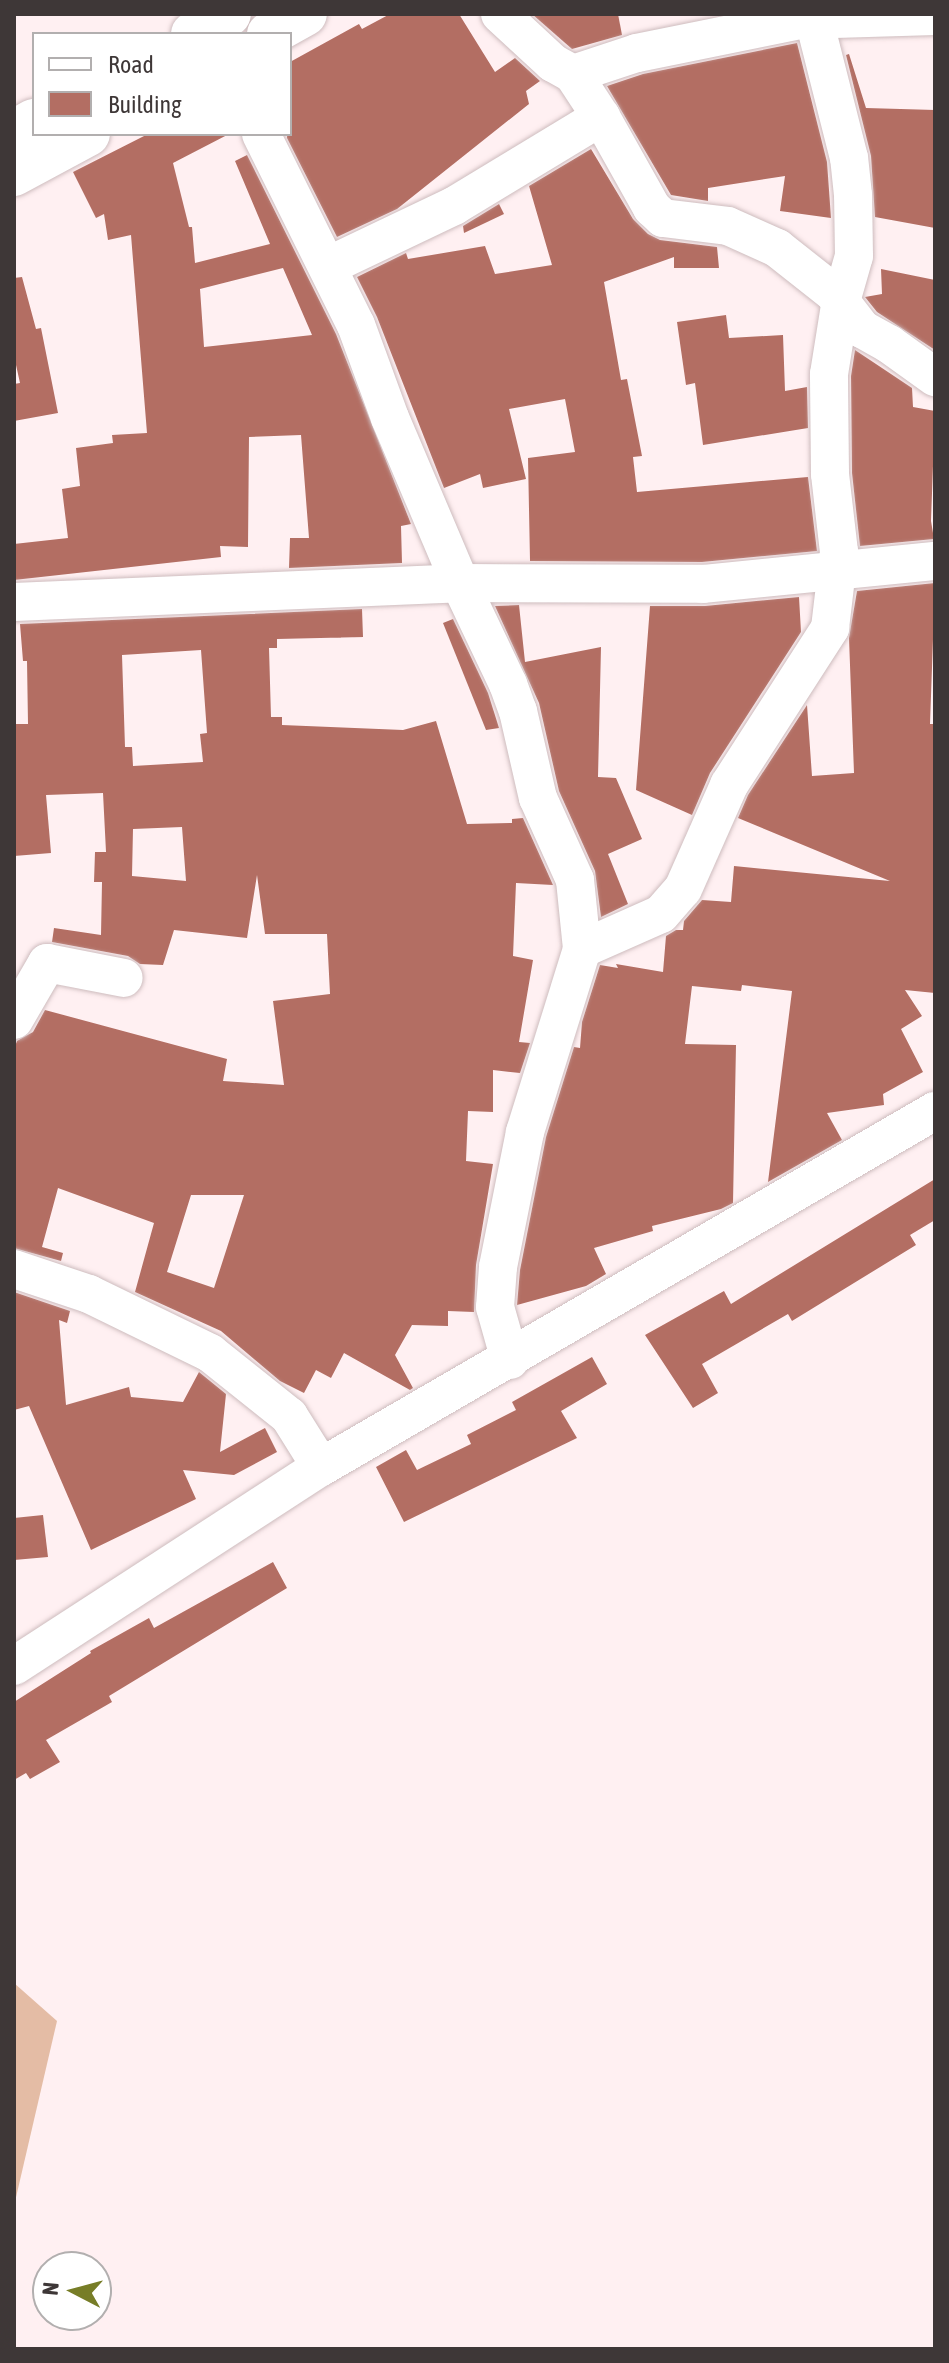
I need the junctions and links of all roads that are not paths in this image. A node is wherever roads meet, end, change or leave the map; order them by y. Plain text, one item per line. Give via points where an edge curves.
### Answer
1 (229, 14) edge
2 (305, 14) edge
3 (500, 14) edge
4 (935, 16) edge
5 (805, 18) edge
6 (197, 32) edge
7 (273, 32) edge
8 (573, 74) junction
9 (601, 117) junction
10 (32, 122) edge
11 (14, 132) edge
12 (84, 136) edge
13 (262, 136) edge
14 (14, 174) edge
15 (328, 266) junction
16 (840, 305) junction
17 (935, 377) edge
18 (935, 561) edge
19 (835, 574) junction
20 (460, 583) junction
21 (14, 602) edge
22 (582, 949) junction
23 (124, 978) dead end
24 (14, 1020) edge
25 (935, 1111) edge
26 (14, 1269) edge
27 (510, 1360) junction
28 (321, 1467) junction
29 (14, 1666) edge

1 - 6 main road
2 - 7 main road
3 - 8 street via 553,63
4 - 5 street
5 - 8 street via 637,53
5 - 16 street via 849,158 854,256
8 - 9 street
9 - 15 street via 454,206
9 - 16 street via 652,208 663,218 728,226 760,238 834,293
10 - 11 main road
12 - 14 main road
13 - 15 street
15 - 20 street
16 - 17 street via 862,329
16 - 19 street via 829,374 830,474 839,552
18 - 19 street
19 - 20 street via 703,584
19 - 22 street via 830,628 729,785 683,889 661,914
20 - 21 street
20 - 22 street via 513,697 538,798 575,880
22 - 27 street via 525,1132 498,1267 495,1307
23 - 24 street via 47,963
25 - 27 street
26 - 28 street via 89,1294 210,1353 289,1416
27 - 28 street
28 - 29 street

